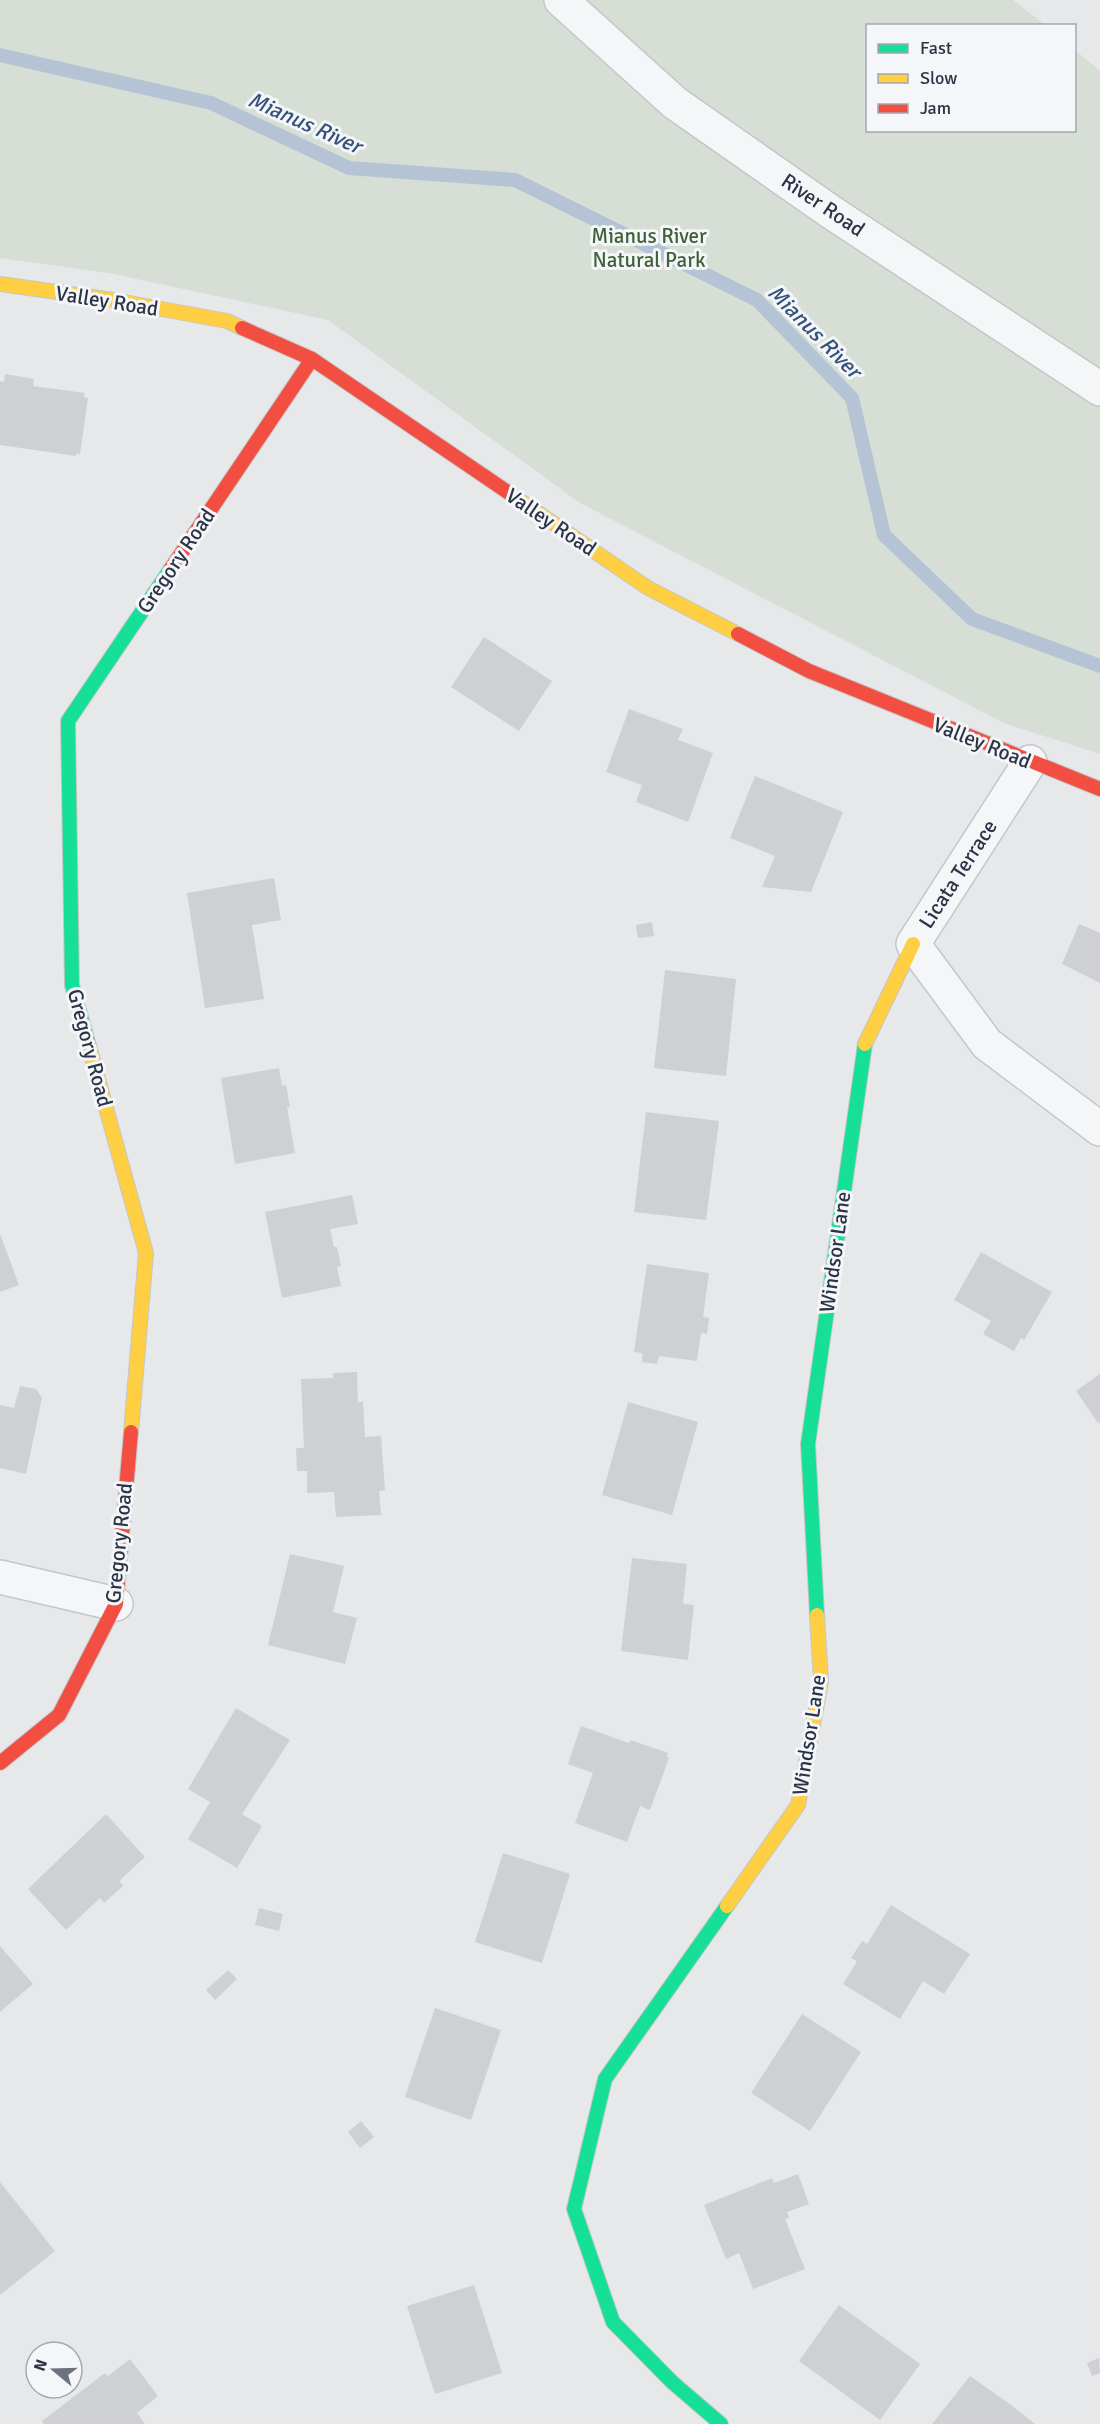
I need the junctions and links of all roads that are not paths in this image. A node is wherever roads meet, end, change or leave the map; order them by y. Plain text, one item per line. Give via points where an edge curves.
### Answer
1 (561, 0) edge
2 (0, 284) edge
3 (312, 359) junction
4 (1100, 389) edge
5 (1030, 762) junction
6 (1100, 789) edge
7 (913, 944) junction
8 (1100, 1129) edge
9 (0, 1577) edge
10 (116, 1604) junction
11 (0, 1763) edge
12 (721, 2424) edge

1 - 4 street, River Road via 675,103 831,212
2 - 3 street, Valley Road via 227,321
3 - 5 street, Valley Road via 648,588 809,671
3 - 10 street, Gregory Road via 68,721 72,985 146,1253
5 - 6 street, Valley Road
5 - 7 street, Licata Terrace
7 - 8 street, Licata Terrace via 987,1044
7 - 12 street, Windsor Lane via 865,1044 808,1444 821,1682 798,1805 605,2079 574,2209 613,2322 672,2382
9 - 10 street
10 - 11 street, Gregory Road via 59,1716

